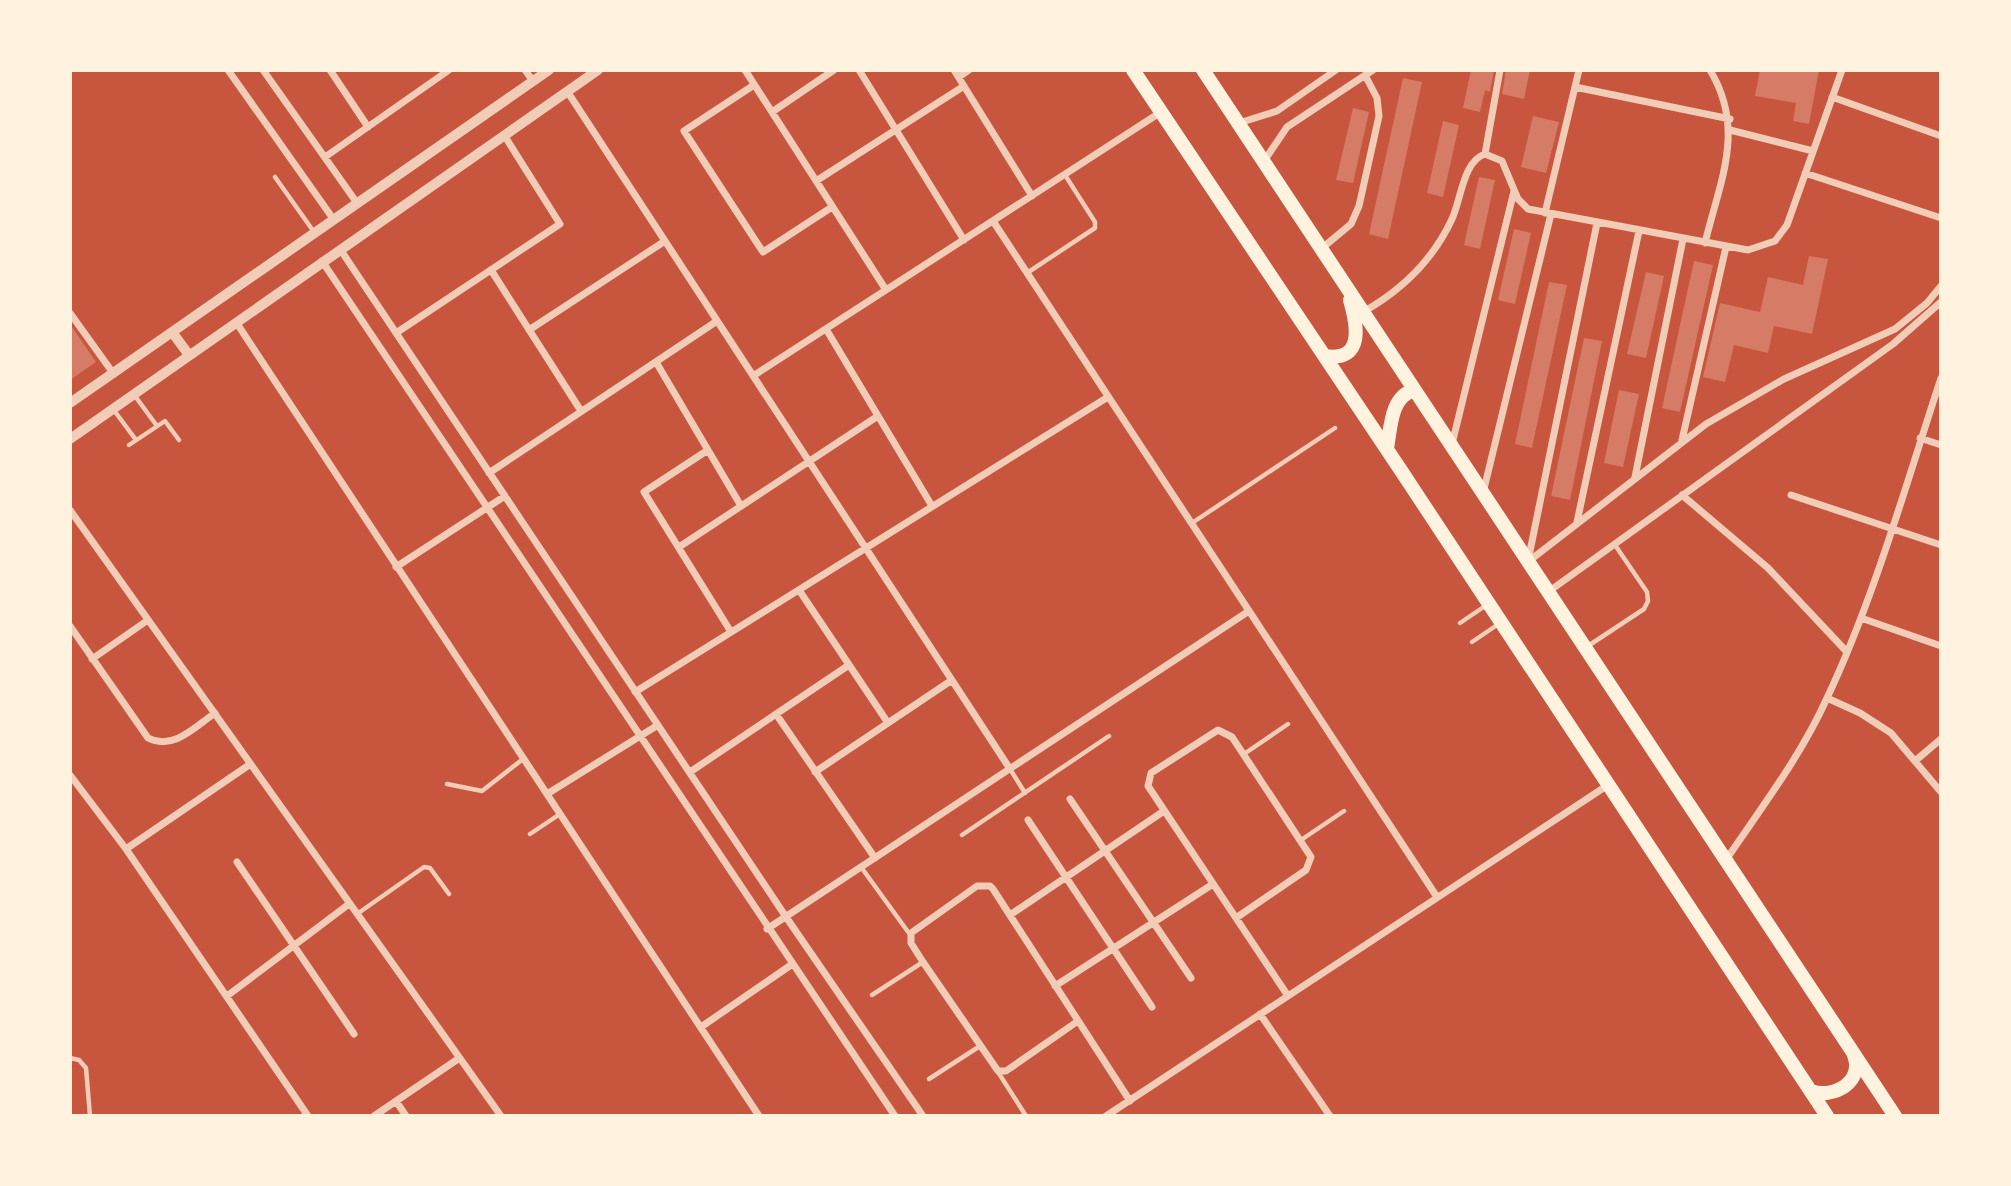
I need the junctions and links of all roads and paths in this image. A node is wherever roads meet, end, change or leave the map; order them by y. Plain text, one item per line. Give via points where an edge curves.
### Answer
1 (228, 70) edge
2 (263, 70) edge
3 (330, 70) edge
4 (449, 70) edge
5 (525, 70) edge
6 (549, 70) edge
7 (598, 70) edge
8 (745, 70) edge
9 (834, 70) edge
10 (859, 70) edge
11 (969, 70) edge
12 (1133, 70) edge
13 (1203, 70) edge
14 (1336, 70) edge
15 (1373, 70) edge
16 (1500, 70) edge
17 (1579, 70) edge
18 (1710, 70) edge
19 (1842, 70) edge
20 (956, 73) edge
21 (1365, 75) junction
22 (533, 81) junction
23 (754, 85) junction
24 (964, 86) junction
25 (1575, 86) junction
26 (568, 92) junction
27 (1832, 97) junction
28 (772, 112) junction
29 (1161, 112) junction
30 (1730, 119) junction
31 (1238, 124) junction
32 (368, 127) junction
33 (896, 129) junction
34 (1730, 130) junction
35 (504, 135) junction
36 (1941, 136) edge
37 (1813, 151) junction
38 (1485, 154) junction
39 (325, 157) junction
40 (1264, 162) junction
41 (1805, 173) junction
42 (1065, 174) junction
43 (275, 177) dead end
44 (816, 181) junction
45 (1514, 190) junction
46 (1032, 196) junction
47 (357, 203) junction
48 (832, 207) junction
49 (1548, 214) junction
50 (1941, 218) edge
51 (334, 220) junction
52 (993, 221) junction
53 (1597, 223) junction
54 (314, 232) junction
55 (1639, 232) junction
56 (1684, 239) junction
57 (964, 240) junction
58 (665, 241) junction
59 (1705, 243) junction
60 (1726, 247) junction
61 (340, 249) junction
62 (1321, 249) junction
63 (322, 261) junction
64 (491, 270) junction
65 (1027, 274) junction
66 (1346, 286) junction
67 (1941, 286) edge
68 (886, 290) junction
69 (1941, 302) edge
70 (1363, 312) junction
71 (70, 313) edge
72 (717, 320) junction
73 (236, 322) junction
74 (826, 329) junction
75 (529, 330) junction
76 (172, 332) junction
77 (396, 333) junction
78 (189, 355) junction
79 (1325, 356) junction
80 (656, 362) junction
81 (113, 373) junction
82 (753, 376) junction
83 (1941, 378) edge
84 (1414, 390) junction
85 (133, 394) junction
86 (1108, 397) junction
87 (70, 403) edge
88 (1937, 404) edge
89 (113, 408) junction
90 (581, 411) junction
91 (878, 416) junction
92 (157, 426) junction
93 (1335, 428) dead end
94 (1920, 438) junction
95 (70, 439) edge
96 (136, 440) junction
97 (179, 440) dead end
98 (1681, 441) junction
99 (129, 444) dead end
100 (1941, 445) edge
101 (1451, 447) junction
102 (1387, 448) junction
103 (708, 450) junction
104 (809, 461) junction
105 (489, 472) junction
106 (1634, 477) junction
107 (1483, 494) junction
108 (1682, 495) junction
109 (1791, 495) dead end
110 (505, 496) junction
111 (741, 506) junction
112 (932, 506) junction
113 (487, 508) junction
114 (71, 514) edge
115 (1577, 522) junction
116 (1191, 523) junction
117 (1891, 527) junction
118 (1614, 544) junction
119 (1941, 545) edge
120 (678, 547) junction
121 (865, 548) junction
122 (1528, 561) junction
123 (396, 567) junction
124 (799, 590) junction
125 (1548, 592) junction
126 (1489, 604) junction
127 (1249, 611) junction
128 (1861, 618) junction
129 (148, 621) junction
130 (1460, 623) dead end
131 (1501, 623) junction
132 (70, 626) edge
133 (731, 632) junction
134 (1472, 642) dead end
135 (1941, 646) edge
136 (1585, 649) junction
137 (1847, 652) junction
138 (92, 659) junction
139 (849, 665) junction
140 (952, 680) junction
141 (635, 692) junction
142 (1827, 698) junction
143 (215, 713) junction
144 (776, 714) junction
145 (888, 723) junction
146 (1288, 724) dead end
147 (658, 725) junction
148 (1109, 736) dead end
149 (639, 737) junction
150 (1941, 738) edge
151 (1244, 754) junction
152 (524, 758) junction
153 (1915, 761) junction
154 (249, 765) junction
155 (1010, 769) junction
156 (690, 772) junction
157 (815, 772) junction
158 (70, 775) edge
159 (447, 784) dead end
160 (1608, 785) junction
161 (1941, 792) edge
162 (1025, 793) junction
163 (547, 794) junction
164 (1070, 799) dead end
165 (1164, 811) junction
166 (1345, 811) dead end
167 (560, 814) junction
168 (1028, 820) dead end
169 (530, 834) dead end
170 (962, 835) dead end
171 (1301, 840) junction
172 (126, 849) junction
173 (1105, 850) junction
174 (875, 858) junction
175 (1726, 861) junction
176 (237, 862) dead end
177 (861, 866) junction
178 (1066, 877) junction
179 (1213, 884) junction
180 (449, 894) dead end
181 (1437, 897) junction
182 (349, 904) junction
183 (356, 915) junction
184 (1010, 915) junction
185 (786, 917) junction
186 (1236, 918) junction
187 (1154, 922) junction
188 (767, 929) junction
189 (911, 936) junction
190 (294, 945) junction
191 (1113, 948) junction
192 (923, 962) junction
193 (791, 965) junction
194 (1191, 978) dead end
195 (1055, 986) junction
196 (872, 995) dead end
197 (227, 996) junction
198 (1288, 996) junction
199 (1153, 1007) dead end
200 (1260, 1014) junction
201 (1078, 1021) junction
202 (701, 1027) junction
203 (354, 1034) dead end
204 (980, 1046) junction
205 (1854, 1054) junction
206 (70, 1058) edge
207 (458, 1059) junction
208 (998, 1071) junction
209 (929, 1079) dead end
210 (1811, 1091) junction
211 (396, 1101) junction
212 (1130, 1101) junction
213 (90, 1116) edge
214 (308, 1116) edge
215 (374, 1116) edge
216 (406, 1116) edge
217 (501, 1116) edge
218 (759, 1116) edge
219 (895, 1116) edge
220 (923, 1116) edge
221 (1026, 1116) edge
222 (1106, 1116) edge
223 (1330, 1116) edge
224 (1827, 1116) edge
225 (1895, 1116) edge

1 - 51 street
2 - 39 street
3 - 32 street
4 - 32 street
5 - 22 street
6 - 22 street
7 - 26 street
8 - 23 street
9 - 28 street
10 - 33 street
11 - 20 street
12 - 29 main road
13 - 31 main road
14 - 31 street via 1277,111
15 - 21 street
16 - 38 street
17 - 25 street
18 - 30 street
19 - 27 street
20 - 24 street
21 - 40 street via 1287,127
21 - 62 street via 1377,98 1379,116 1359,206 1351,224
22 - 47 street
23 - 28 street
23 - 48 street via 684,131 764,253
24 - 33 street
24 - 46 street
25 - 30 street
25 - 49 street
26 - 35 street
26 - 58 street
27 - 36 street
27 - 37 street
28 - 44 street
29 - 42 street
29 - 79 main road
30 - 34 street
31 - 40 main road
32 - 39 street
33 - 44 street
33 - 57 street
34 - 37 street
34 - 59 street
35 - 61 street
35 - 64 street via 560,224
37 - 41 street
38 - 45 street via 1502,161
38 - 70 street via 1470,166 1451,220 1429,257 1399,288
39 - 47 street
40 - 62 main road
41 - 50 street
41 - 60 street via 1787,225 1775,241 1758,249
42 - 46 street
42 - 65 lane via 1095,228
43 - 54 lane
44 - 48 street
45 - 49 street via 1522,205
45 - 101 street
46 - 52 street
47 - 51 street
48 - 68 street
49 - 53 street
49 - 107 street
51 - 54 street
52 - 57 street
52 - 65 street
53 - 55 street
53 - 122 street
54 - 76 street
55 - 56 street
55 - 115 street
56 - 59 street
56 - 106 street
57 - 68 street
58 - 72 street
58 - 75 street
59 - 60 street
60 - 98 street
61 - 63 street
61 - 77 street
62 - 66 main road
63 - 73 street
63 - 113 street
64 - 75 street
64 - 77 street
65 - 86 street
66 - 70 main road
66 - 79 main road via 1358,334 1350,349
67 - 98 street via 1895,329 1784,379
68 - 74 street
69 - 108 street via 1893,344
70 - 84 main road
71 - 81 street
72 - 80 street
72 - 82 street
73 - 78 street
73 - 123 street
74 - 82 street
74 - 91 street
75 - 90 street
76 - 78 street
76 - 81 street
77 - 105 street
78 - 85 street
79 - 102 main road
80 - 90 street
80 - 103 street
81 - 87 street
82 - 104 street
83 - 88 street
84 - 101 main road
84 - 102 main road via 1397,403
85 - 89 street
85 - 92 lane
86 - 112 street
86 - 116 street
88 - 94 street
89 - 95 street
89 - 96 lane
90 - 105 street
91 - 104 street
91 - 112 street
92 - 96 lane
92 - 97 lane via 168,422
93 - 116 lane
94 - 100 street
94 - 117 street
96 - 99 lane
98 - 106 street
101 - 107 main road
102 - 126 main road
103 - 111 street
103 - 120 street via 644,492
104 - 111 street
104 - 121 street
105 - 110 street
106 - 115 street
107 - 122 main road
108 - 118 street
108 - 137 street via 1768,568
109 - 117 street
110 - 113 street
110 - 141 street
111 - 120 street
112 - 121 street
113 - 123 street
113 - 149 street
114 - 129 street
115 - 122 street
116 - 127 street
117 - 119 street
117 - 128 street
118 - 125 street
118 - 136 lane via 1647,592 1648,601
120 - 133 street
121 - 124 street
121 - 140 street
122 - 125 main road
123 - 152 street
124 - 133 street
124 - 139 street
125 - 136 main road
126 - 130 lane
126 - 131 main road
127 - 155 street
127 - 181 street
128 - 135 street
128 - 137 street
129 - 138 street
129 - 143 street
131 - 134 lane
131 - 160 main road
132 - 138 street
133 - 141 street
136 - 175 main road
137 - 142 street
138 - 143 street via 144,734 153,740 175,741
139 - 144 street
139 - 145 street
140 - 145 street
140 - 155 street
141 - 147 street
142 - 153 street via 1891,733
142 - 175 street via 1799,751
143 - 154 street
144 - 156 street
144 - 157 street
145 - 157 street
146 - 151 lane
147 - 149 street
147 - 156 street
148 - 162 lane
149 - 163 street
149 - 188 street
150 - 153 street
151 - 165 street via 1230,734 1218,730 1154,771 1147,786
151 - 171 street
152 - 159 lane via 482,791
152 - 163 street
153 - 161 street
154 - 172 street
154 - 182 street
155 - 162 lane
155 - 174 street
156 - 185 street
157 - 174 street
158 - 172 street
160 - 181 street
160 - 210 main road
162 - 170 lane
163 - 167 street
164 - 173 street
165 - 173 street
165 - 179 street
166 - 171 lane
167 - 169 lane
167 - 202 street
168 - 178 street
171 - 186 street via 1311,857 1309,867
172 - 197 street
173 - 178 street
173 - 187 street
174 - 177 street
175 - 205 main road
176 - 190 street
177 - 185 street
177 - 189 lane
178 - 184 street
178 - 191 street
179 - 186 street
179 - 187 street
180 - 183 lane via 424,867
181 - 198 street
182 - 183 street
182 - 190 street
183 - 207 street
184 - 189 street via 993,890 981,885 916,927
184 - 195 street
185 - 188 street
185 - 220 street
186 - 198 street
187 - 191 street
187 - 194 street
188 - 193 street
189 - 192 street
190 - 197 street
190 - 203 street
191 - 195 street
191 - 199 street
192 - 196 lane
192 - 204 street
193 - 202 street
193 - 219 street
195 - 201 street
197 - 214 street
198 - 200 street
200 - 212 street
200 - 223 street
201 - 208 street via 1006,1071
201 - 212 street
202 - 218 street
204 - 208 street
204 - 209 lane
205 - 210 main road via 1855,1071 1846,1087 1829,1094
205 - 225 main road
206 - 213 lane via 86,1068
207 - 211 street
207 - 217 street
208 - 221 lane
210 - 224 main road
211 - 215 street
211 - 216 street
212 - 222 street

